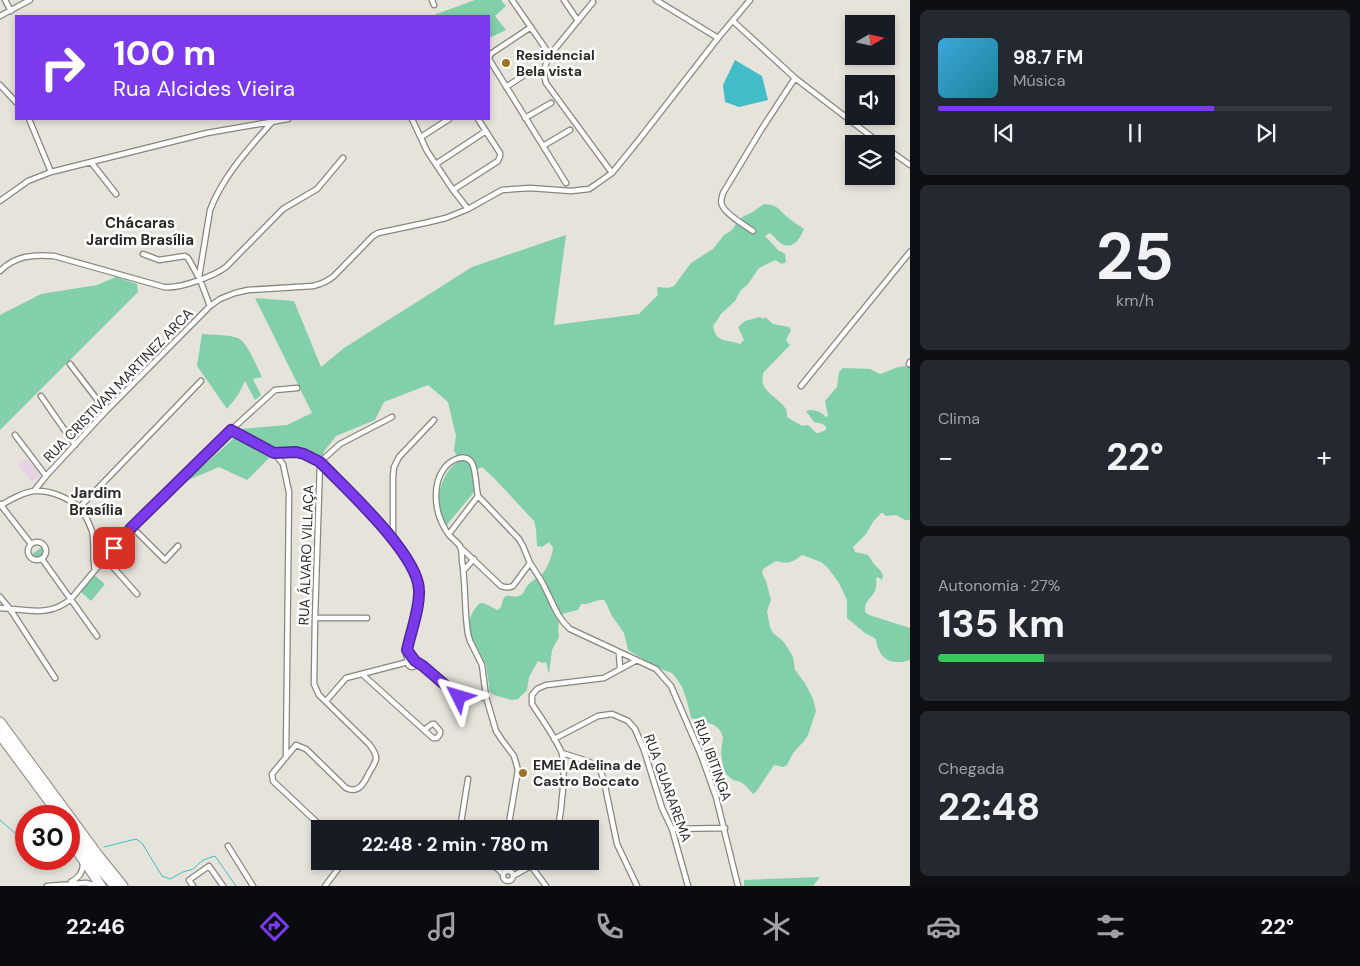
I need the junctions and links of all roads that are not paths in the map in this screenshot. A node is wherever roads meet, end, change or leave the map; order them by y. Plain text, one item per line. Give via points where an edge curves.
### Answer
1 (5, 0) edge
2 (30, 0) edge
3 (512, 0) edge
4 (564, 0) edge
5 (656, 0) edge
6 (750, 0) edge
7 (593, 2) dead end
8 (11, 10) junction
9 (0, 16) edge
10 (578, 21) junction
11 (733, 21) junction
12 (531, 27) junction
13 (718, 38) junction
14 (550, 55) junction
15 (535, 68) dead end
16 (795, 78) junction
17 (0, 85) edge
18 (506, 87) junction
19 (15, 101) edge
20 (551, 103) dead end
21 (526, 118) junction
22 (29, 120) edge
23 (280, 120) edge
24 (412, 120) edge
25 (447, 120) edge
26 (479, 120) edge
27 (273, 121) junction
28 (570, 130) dead end
29 (486, 132) junction
30 (869, 135) edge
31 (421, 137) junction
32 (542, 146) junction
33 (895, 154) edge
34 (343, 158) dead end
35 (91, 162) junction
36 (436, 164) junction
37 (910, 165) edge
38 (52, 172) junction
39 (612, 173) junction
40 (566, 183) dead end
41 (453, 190) junction
42 (116, 194) dead end
43 (0, 201) edge
44 (468, 209) junction
45 (753, 231) dead end
46 (910, 252) edge
47 (143, 254) dead end
48 (0, 271) edge
49 (199, 278) junction
50 (210, 306) junction
51 (70, 364) dead end
52 (201, 381) dead end
53 (801, 386) dead end
54 (296, 388) dead end
55 (41, 396) dead end
56 (106, 411) junction
57 (392, 417) dead end
58 (434, 420) dead end
59 (231, 430) junction
60 (15, 435) dead end
61 (75, 445) junction
62 (274, 453) junction
63 (320, 462) junction
64 (46, 476) junction
65 (34, 491) junction
66 (478, 496) junction
67 (0, 505) edge
68 (79, 508) junction
69 (132, 527) junction
70 (449, 534) junction
71 (393, 538) junction
72 (31, 544) junction
73 (178, 546) dead end
74 (460, 547) junction
75 (105, 558) junction
76 (42, 559) junction
77 (474, 559) junction
78 (530, 563) junction
79 (94, 570) junction
80 (464, 570) junction
81 (137, 594) dead end
82 (0, 597) edge
83 (71, 599) junction
84 (0, 608) edge
85 (10, 609) junction
86 (315, 618) junction
87 (367, 618) dead end
88 (97, 636) dead end
89 (619, 653) junction
90 (637, 660) junction
91 (412, 663) junction
92 (620, 669) junction
93 (362, 674) junction
94 (55, 678) dead end
95 (486, 697) junction
96 (326, 701) junction
97 (0, 722) edge
98 (424, 730) dead end
99 (0, 735) edge
100 (554, 739) junction
101 (562, 753) junction
102 (286, 757) junction
103 (468, 779) dead end
104 (40, 787) junction
105 (50, 805) edge
106 (52, 805) edge
107 (314, 820) edge
108 (461, 820) edge
109 (510, 820) edge
110 (560, 820) edge
111 (725, 828) junction
112 (672, 829) junction
113 (80, 844) edge
114 (228, 846) dead end
115 (80, 857) edge
116 (83, 862) junction
117 (337, 870) edge
118 (501, 870) edge
119 (524, 870) edge
120 (535, 870) edge
121 (506, 872) junction
122 (513, 876) junction
123 (508, 881) junction
124 (69, 884) junction
125 (47, 886) edge
126 (97, 886) edge
127 (101, 886) edge
128 (115, 886) edge
129 (123, 886) edge
130 (193, 886) edge
131 (223, 886) edge
132 (253, 886) edge
133 (325, 886) edge
134 (503, 886) edge
135 (546, 886) edge
136 (637, 886) edge
137 (688, 886) edge
138 (738, 886) edge

1 - 8 street
2 - 8 street
3 - 12 street
4 - 10 street
5 - 13 street
6 - 11 street, RUA CRISTIVAN MARTINEZ ARCA
7 - 10 street
8 - 9 street
10 - 14 street
11 - 13 street, RUA CRISTIVAN MARTINEZ ARCA
11 - 16 street
12 - 14 street
12 - 18 street via 490,55 490,62
13 - 39 street, RUA CRISTIVAN MARTINEZ ARCA
14 - 39 street via 544,70 546,83
15 - 18 street
16 - 30 street
16 - 45 street via 722,193 725,210
17 - 19 street
18 - 21 street
20 - 21 street
21 - 32 street
22 - 38 street
23 - 27 street
24 - 31 street
25 - 31 street
26 - 29 street
27 - 35 street via 207,133
27 - 49 street via 244,154 213,201
28 - 32 street
29 - 36 street
29 - 41 street via 500,153 498,161
31 - 36 street
32 - 40 street
33 - 37 street
34 - 49 street via 317,188 282,209 226,267 217,274
35 - 38 street
35 - 42 street
36 - 41 street
38 - 43 street via 28,181
39 - 44 street, RUA CRISTIVAN MARTINEZ ARCA via 589,189 502,190
41 - 44 street
44 - 50 street, RUA CRISTIVAN MARTINEZ ARCA via 436,221 378,233 334,276 321,284 235,292
46 - 53 street
47 - 49 street via 160,260 185,256
48 - 49 street via 14,260 43,255 164,287 175,287
49 - 50 street
50 - 56 street, RUA CRISTIVAN MARTINEZ ARCA
51 - 56 street
52 - 68 street
54 - 59 street via 275,390
55 - 61 street
56 - 61 street, RUA CRISTIVAN MARTINEZ ARCA
57 - 63 street via 340,444
58 - 71 street via 399,457 394,467
59 - 62 street
59 - 69 street
60 - 64 street
61 - 64 street, RUA CRISTIVAN MARTINEZ ARCA
62 - 63 street via 296,452
62 - 102 street via 283,464 289,492
63 - 71 street
63 - 86 street, RUA ÁLVARO VILLAÇA
64 - 65 street, RUA CRISTIVAN MARTINEZ ARCA
65 - 67 street
65 - 68 street via 56,495
66 - 70 street
66 - 70 street via 474,469 467,459 455,460 443,470 436,495 438,514
66 - 78 street, RUA IBITINGA via 519,539
67 - 72 street
68 - 79 street via 92,533
69 - 73 street via 165,560
69 - 75 street
70 - 74 street
71 - 91 street via 418,580 417,607 406,656
72 - 76 street via 29,556
72 - 76 street via 38,541 44,545 46,551
74 - 77 street
74 - 80 street
75 - 79 street
75 - 81 street
76 - 83 street
77 - 78 street via 505,588 514,586
77 - 80 street
78 - 89 street, RUA IBITINGA via 563,623
79 - 83 street
80 - 95 street via 468,634 482,665
82 - 85 street
83 - 85 street via 50,610
83 - 88 street
84 - 85 street
85 - 94 street
86 - 87 street
86 - 96 street, RUA ÁLVARO VILLAÇA via 314,684
89 - 90 street, RUA IBITINGA
89 - 92 street
90 - 92 street
90 - 111 street, RUA IBITINGA via 656,669 671,686 701,755
91 - 93 street
91 - 95 street via 423,666 459,697
92 - 100 street via 604,678 537,689 532,695 532,704
93 - 96 street via 346,678
93 - 98 street
95 - 109 street via 496,731 514,756 518,770
96 - 102 street, RUA ÁLVARO VILLAÇA via 374,750 374,764 362,786 354,790 346,788 300,745 296,745
97 - 129 highway
99 - 104 highway
100 - 101 street
100 - 112 street, RUA GUARAREMA via 598,716 612,714 628,721 644,750 654,786
101 - 110 street
101 - 136 street via 600,769 617,844
102 - 107 street via 272,774 273,781
103 - 108 street
104 - 105 highway
104 - 106 highway
111 - 112 street
111 - 138 street, RUA IBITINGA
112 - 137 street, RUA GUARAREMA
113 - 128 highway
114 - 132 street
115 - 116 highway
116 - 124 street via 79,876
116 - 127 highway
117 - 133 street
118 - 121 street
119 - 122 street
120 - 135 street
121 - 122 street via 512,872
121 - 123 street via 503,877
122 - 123 street
123 - 134 street
124 - 125 street
124 - 126 street
130 - 131 street via 189,880 209,866

